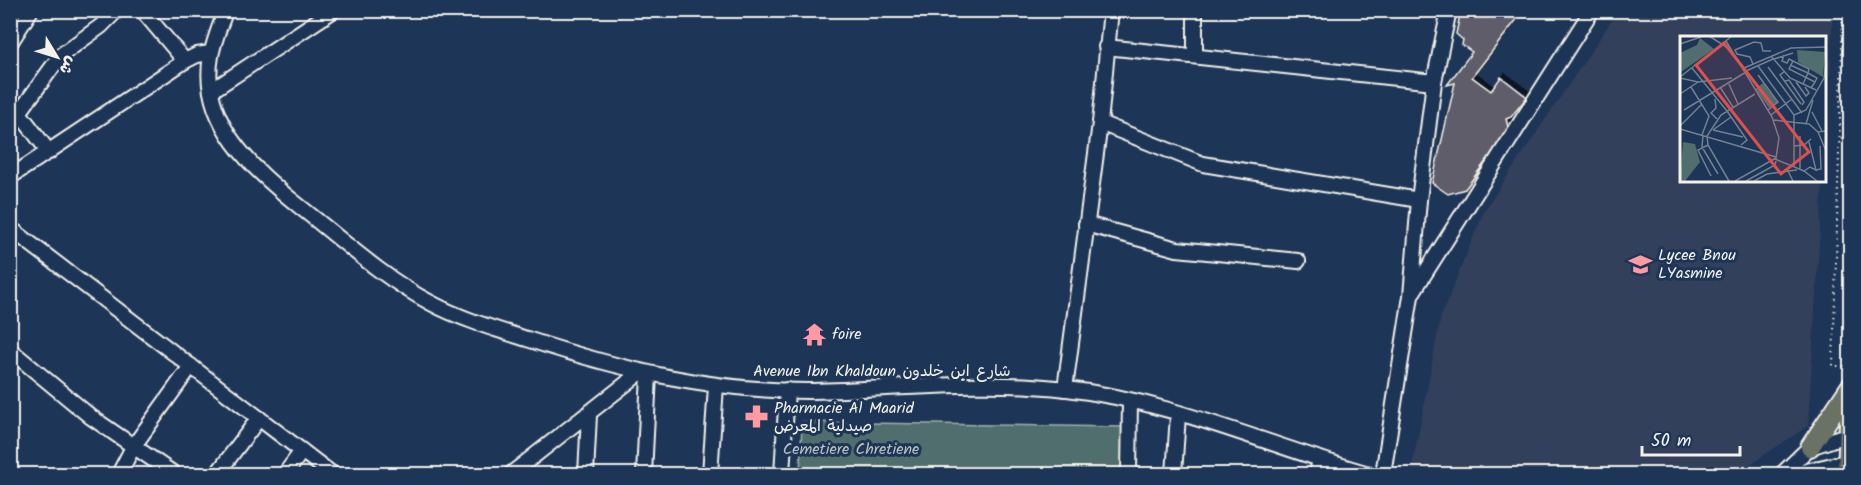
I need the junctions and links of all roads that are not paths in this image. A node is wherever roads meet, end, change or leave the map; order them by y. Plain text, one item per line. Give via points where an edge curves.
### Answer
1 (31, 10) edge
2 (117, 10) edge
3 (226, 10) edge
4 (334, 10) edge
5 (1111, 10) edge
6 (1196, 10) edge
7 (1449, 10) edge
8 (1592, 10) edge
9 (145, 12) edge
10 (10, 43) edge
11 (1106, 47) junction
12 (211, 53) junction
13 (1195, 56) junction
14 (186, 61) junction
15 (1434, 82) junction
16 (210, 91) junction
17 (15, 107) edge
18 (1100, 123) junction
19 (49, 152) junction
20 (10, 177) edge
21 (1419, 200) junction
22 (1086, 224) junction
23 (10, 228) edge
24 (1298, 261) dead end
25 (1411, 296) junction
26 (10, 350) edge
27 (191, 366) junction
28 (645, 374) junction
29 (1851, 385) edge
30 (716, 386) junction
31 (1065, 389) junction
32 (787, 390) junction
33 (1851, 394) edge
34 (1130, 401) junction
35 (589, 415) junction
36 (1178, 415) junction
37 (259, 418) junction
38 (1849, 434) edge
39 (133, 447) junction
40 (1810, 447) junction
41 (302, 451) junction
42 (1320, 459) junction
43 (1848, 466) edge
44 (119, 474) edge
45 (174, 474) edge
46 (217, 474) edge
47 (285, 474) edge
48 (332, 474) edge
49 (511, 474) edge
50 (586, 474) edge
51 (644, 474) edge
52 (710, 474) edge
53 (782, 474) edge
54 (1129, 474) edge
55 (1174, 474) edge
56 (1317, 474) edge
57 (1369, 474) edge
58 (1383, 474) edge
59 (1782, 474) edge
60 (1792, 474) edge

1 - 10 street
2 - 17 street via 61,55
3 - 12 street, Avenue Ibn Khaldoun شارع ابن خلدون
4 - 16 street
5 - 11 street
6 - 13 street
7 - 15 street
8 - 25 street
9 - 14 street
11 - 13 street
11 - 18 street
12 - 14 street
12 - 16 street, Avenue Ibn Khaldoun شارع ابن خلدون
13 - 15 street
14 - 19 street
15 - 21 street
16 - 28 street, Avenue Ibn Khaldoun شارع ابن خلدون via 221,123 247,160 393,280 432,304 472,321
17 - 19 street
18 - 21 street via 1203,164
18 - 22 street
19 - 20 street
21 - 25 street
22 - 24 street via 1178,249
22 - 31 street
23 - 27 street
25 - 58 street
26 - 39 street via 60,394
27 - 37 street
27 - 39 street
28 - 30 street, Avenue Ibn Khaldoun شارع ابن خلدون
28 - 35 street
28 - 51 street
29 - 40 main road
30 - 32 street, Avenue Ibn Khaldoun شارع ابن خلدون
30 - 52 street
31 - 32 street, Avenue Ibn Khaldoun شارع ابن خلدون via 892,386
31 - 34 street, Avenue Ibn Khaldoun شارع ابن خلدون
32 - 53 street
33 - 38 main road
34 - 36 street, Avenue Ibn Khaldoun شارع ابن خلدون
34 - 54 street
35 - 49 street
35 - 50 street
36 - 42 street, Avenue Ibn Khaldoun شارع ابن خلدون
36 - 55 street
37 - 41 street
37 - 46 street
38 - 40 street
38 - 43 main road
39 - 44 street
39 - 45 street
40 - 59 street
41 - 47 street
41 - 48 street
42 - 56 street
42 - 57 street, Avenue Ibn Khaldoun شارع ابن خلدون
43 - 60 street

